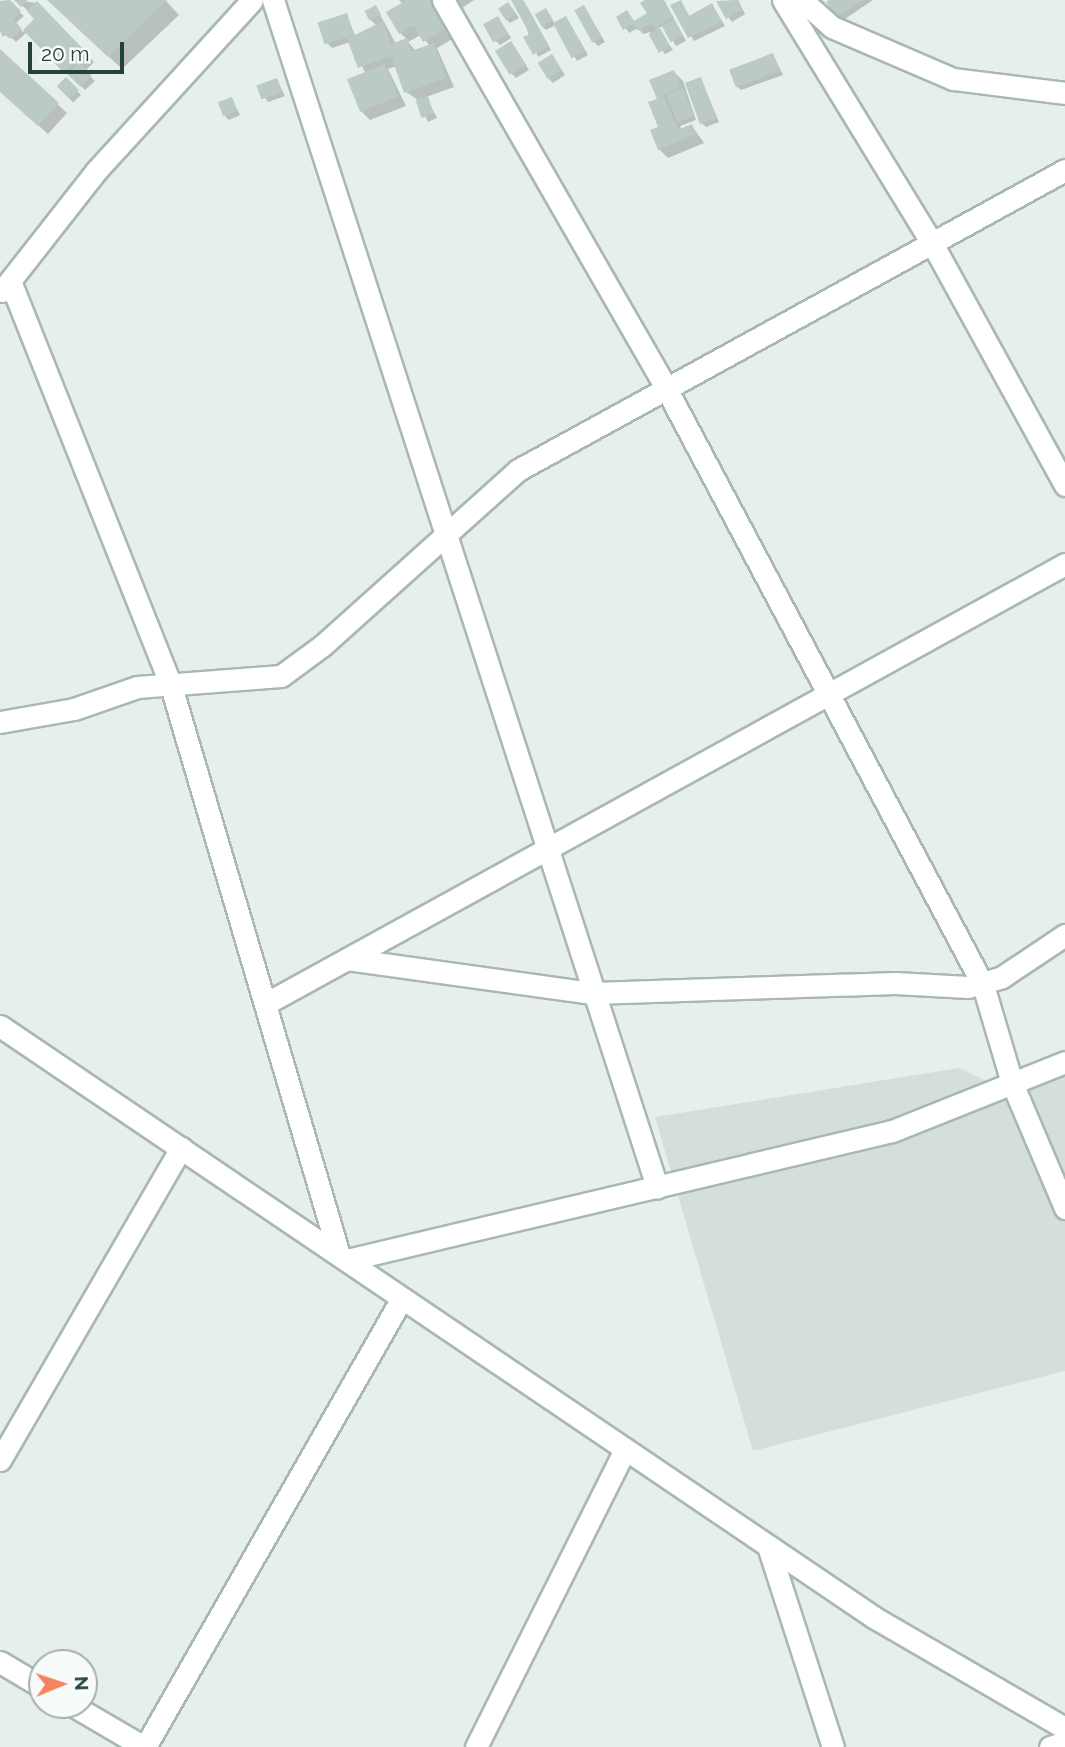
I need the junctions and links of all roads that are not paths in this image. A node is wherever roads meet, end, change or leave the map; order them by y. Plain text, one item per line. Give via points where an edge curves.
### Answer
1 (251, 0) edge
2 (273, 0) edge
3 (443, 0) edge
4 (783, 0) edge
5 (802, 0) edge
6 (1065, 93) edge
7 (1065, 170) edge
8 (933, 245) junction
9 (5, 287) edge
10 (667, 390) junction
11 (1065, 485) edge
12 (446, 536) junction
13 (1065, 564) edge
14 (171, 686) junction
15 (830, 692) junction
16 (0, 722) edge
17 (547, 850) junction
18 (1065, 935) edge
19 (347, 959) junction
20 (983, 985) junction
21 (593, 993) junction
22 (265, 1004) junction
23 (0, 1026) edge
24 (1065, 1062) edge
25 (1012, 1083) junction
26 (181, 1148) junction
27 (657, 1186) junction
28 (1065, 1208) edge
29 (343, 1258) junction
30 (402, 1298) junction
31 (625, 1449) junction
32 (0, 1460) edge
33 (768, 1546) junction
34 (0, 1662) edge
35 (28, 1679) edge
36 (96, 1719) edge
37 (1065, 1728) edge
38 (1065, 1742) edge
39 (144, 1747) edge
40 (476, 1747) edge
41 (833, 1747) edge
42 (1050, 1747) edge

1 - 9 street via 96,171
2 - 12 street
3 - 10 street
4 - 8 street
5 - 6 street via 832,27 953,79
7 - 8 street
8 - 10 street
8 - 11 street
9 - 14 street
10 - 12 street via 518,470
10 - 15 street
12 - 14 street via 281,676
12 - 17 street
13 - 15 street
14 - 16 street via 137,687 75,709
14 - 22 street
15 - 17 street
15 - 20 street
17 - 19 street
17 - 21 street
18 - 20 street
19 - 21 street
19 - 22 street
20 - 21 street
20 - 25 street
21 - 27 street
22 - 29 street
23 - 26 street
24 - 25 street
25 - 27 street via 892,1131
25 - 28 street
26 - 29 street
26 - 32 street
27 - 29 street
29 - 30 street
30 - 31 street
30 - 39 street
31 - 33 street
31 - 40 street
33 - 37 street via 875,1618
33 - 41 street
34 - 35 street
36 - 39 street
38 - 42 street

